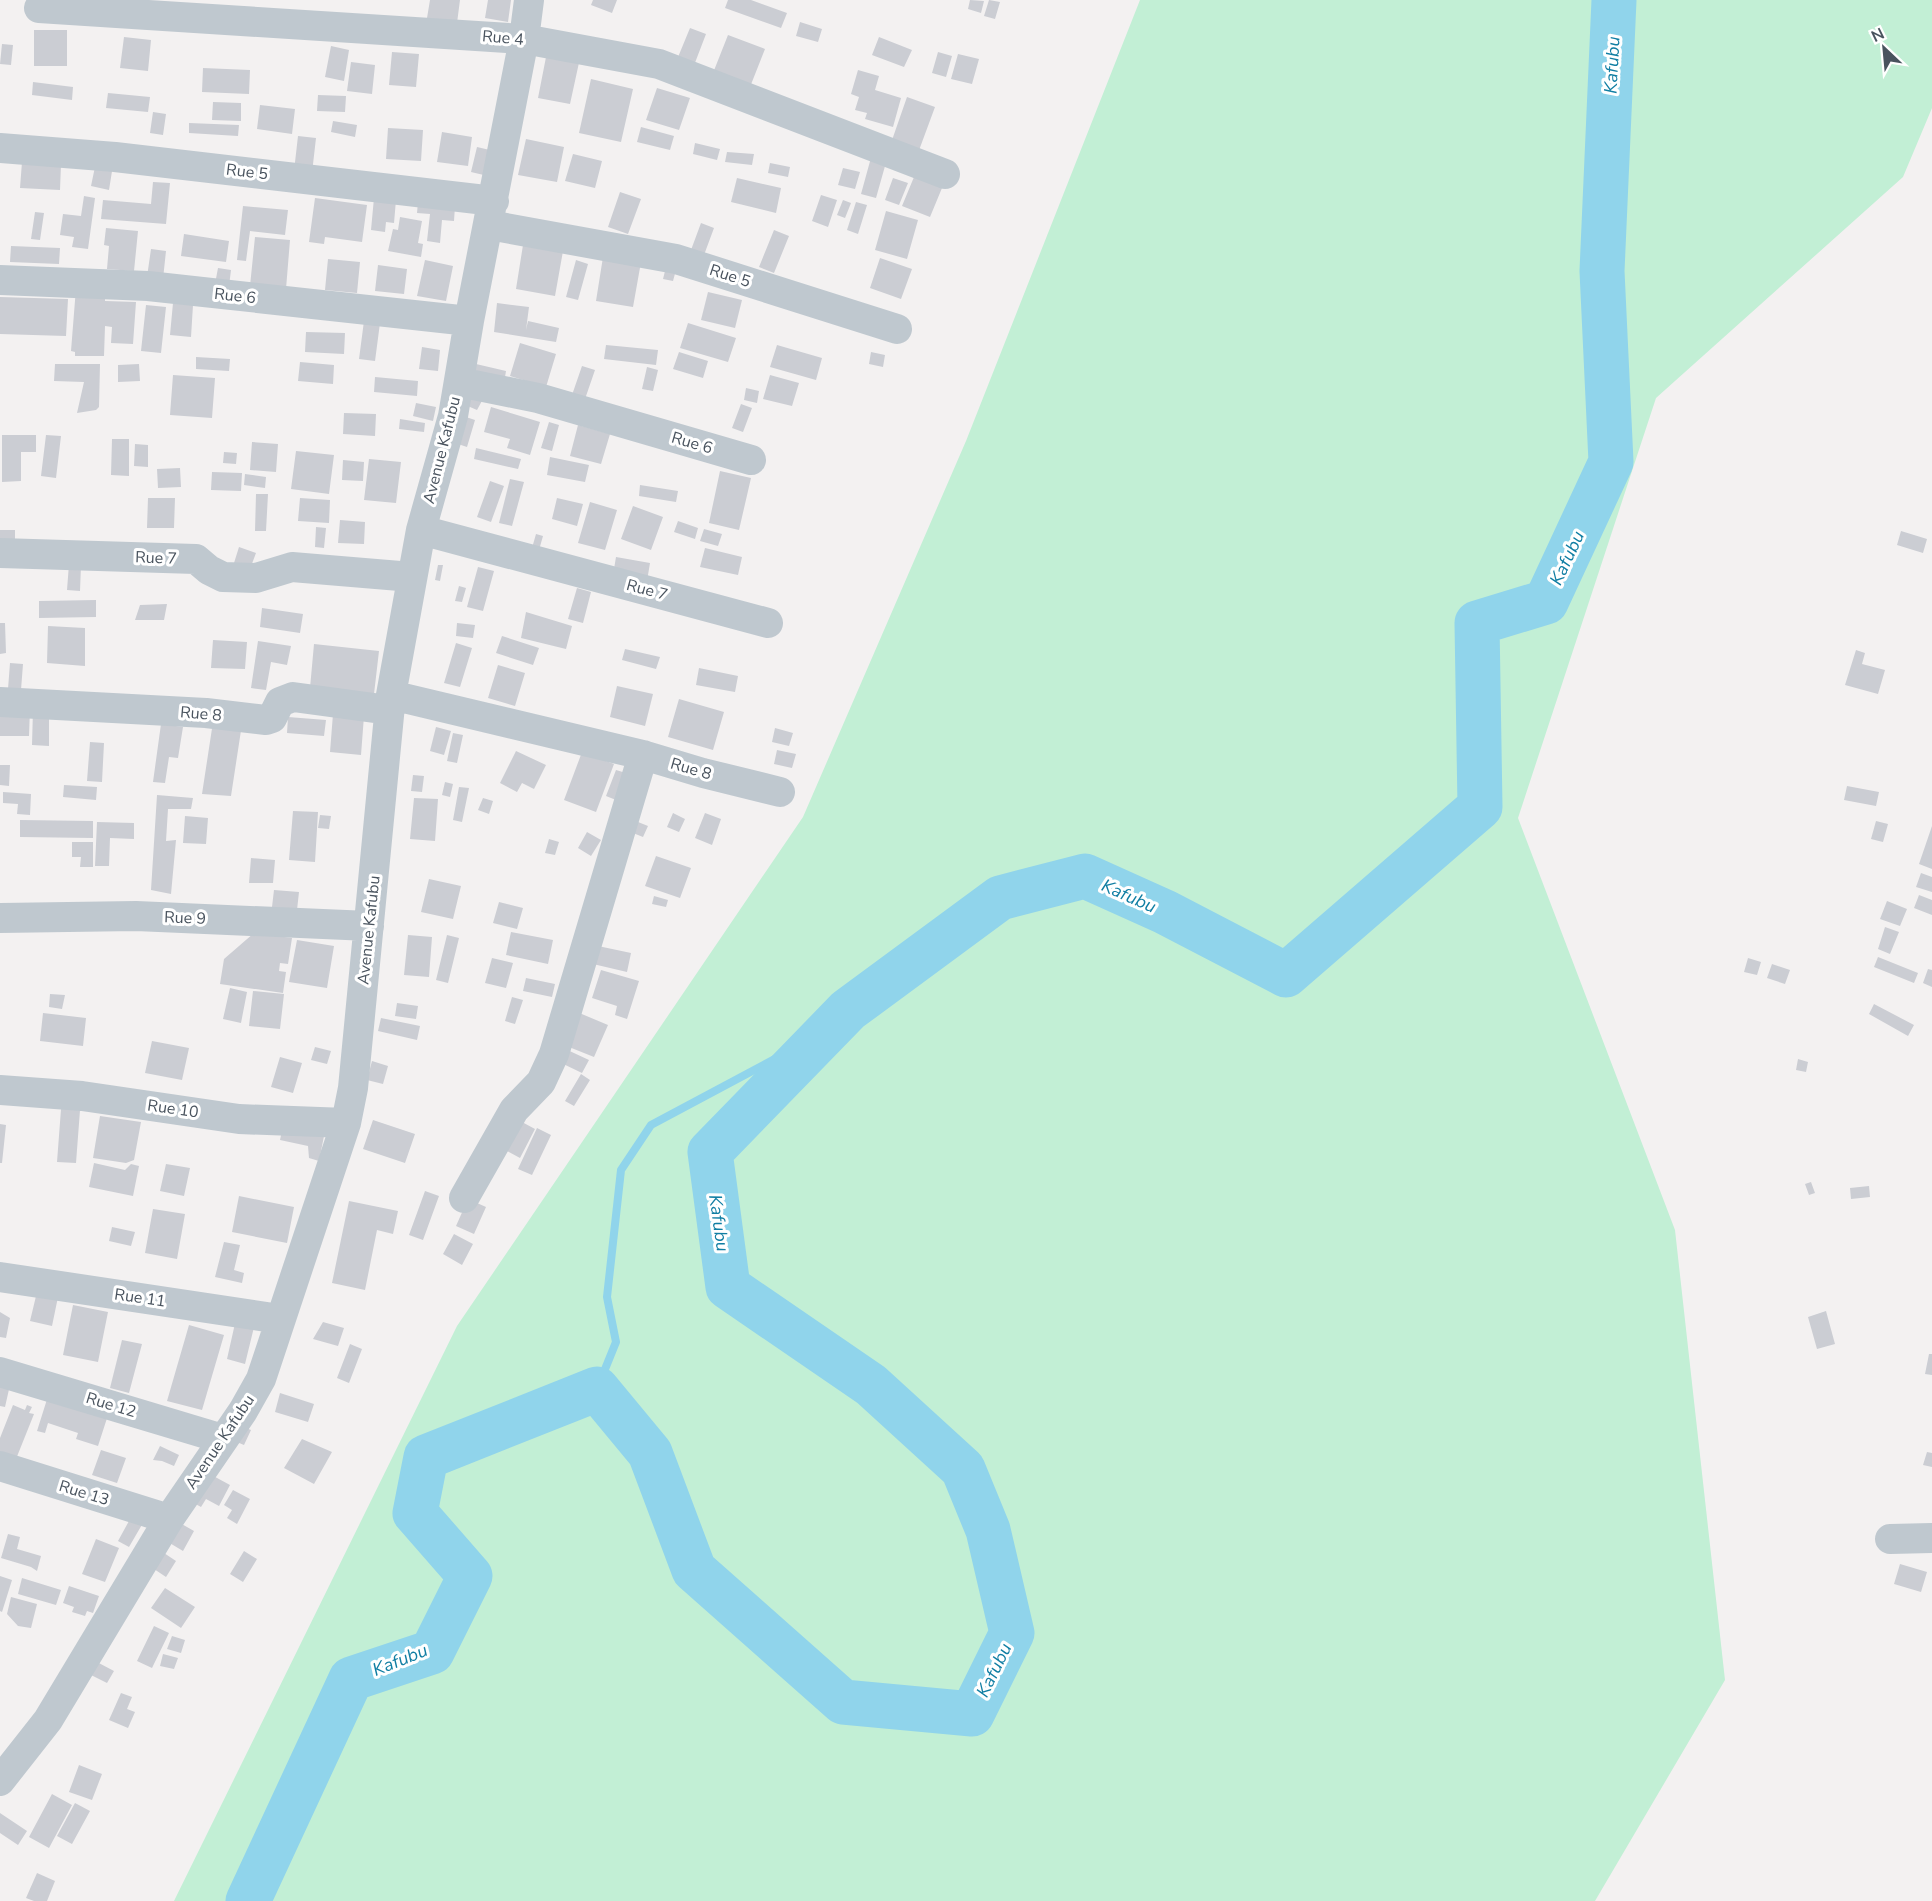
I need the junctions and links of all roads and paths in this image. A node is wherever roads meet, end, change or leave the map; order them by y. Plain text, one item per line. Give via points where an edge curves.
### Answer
1 (529, 0) edge
2 (39, 8) dead end
3 (525, 39) junction
4 (0, 148) edge
5 (945, 174) dead end
6 (491, 213) junction
7 (0, 280) edge
8 (469, 321) junction
9 (897, 329) dead end
10 (459, 381) junction
11 (751, 460) dead end
12 (421, 530) junction
13 (0, 553) edge
14 (412, 577) junction
15 (768, 622) dead end
16 (0, 702) edge
17 (390, 703) junction
18 (643, 755) junction
19 (780, 792) dead end
20 (0, 918) edge
21 (369, 926) junction
22 (0, 1090) edge
23 (346, 1123) junction
24 (464, 1198) dead end
25 (0, 1277) edge
26 (280, 1319) junction
27 (0, 1372) edge
28 (223, 1439) junction
29 (0, 1466) edge
30 (169, 1519) junction
31 (1932, 1538) edge
32 (1890, 1539) dead end
33 (0, 1782) edge

1 - 3 street, Avenue Kafubu
2 - 3 street, Rue 4
3 - 5 street, Rue 4 via 659,64
3 - 6 street, Avenue Kafubu
4 - 6 street, Rue 5 via 115,157
6 - 8 street, Avenue Kafubu
6 - 9 street, Rue 5 via 676,259
7 - 8 street, Rue 6 via 148,286
8 - 10 street, Avenue Kafubu
10 - 11 street, Rue 6 via 538,399
10 - 12 street, Avenue Kafubu
12 - 14 street, Avenue Kafubu
12 - 15 street, Rue 7
13 - 14 street, Rue 7 via 196,559 223,577 256,578 292,567
14 - 17 street, Avenue Kafubu
16 - 17 street, Rue 8 via 266,720 272,718 280,702 293,697
17 - 18 street, Rue 8
17 - 21 street, Avenue Kafubu
18 - 19 street, Rue 8
18 - 24 street via 554,1054 541,1082 514,1110
20 - 21 street, Rue 9 via 136,916
21 - 23 street, Avenue Kafubu
22 - 23 street, Rue 10 via 82,1096 239,1119
23 - 26 street, Avenue Kafubu
25 - 26 street, Rue 11
26 - 28 street, Avenue Kafubu via 261,1379
27 - 28 street, Rue 12
28 - 30 street, Avenue Kafubu
29 - 30 street, Rue 13
30 - 33 street, Avenue Kafubu via 48,1720
31 - 32 street

